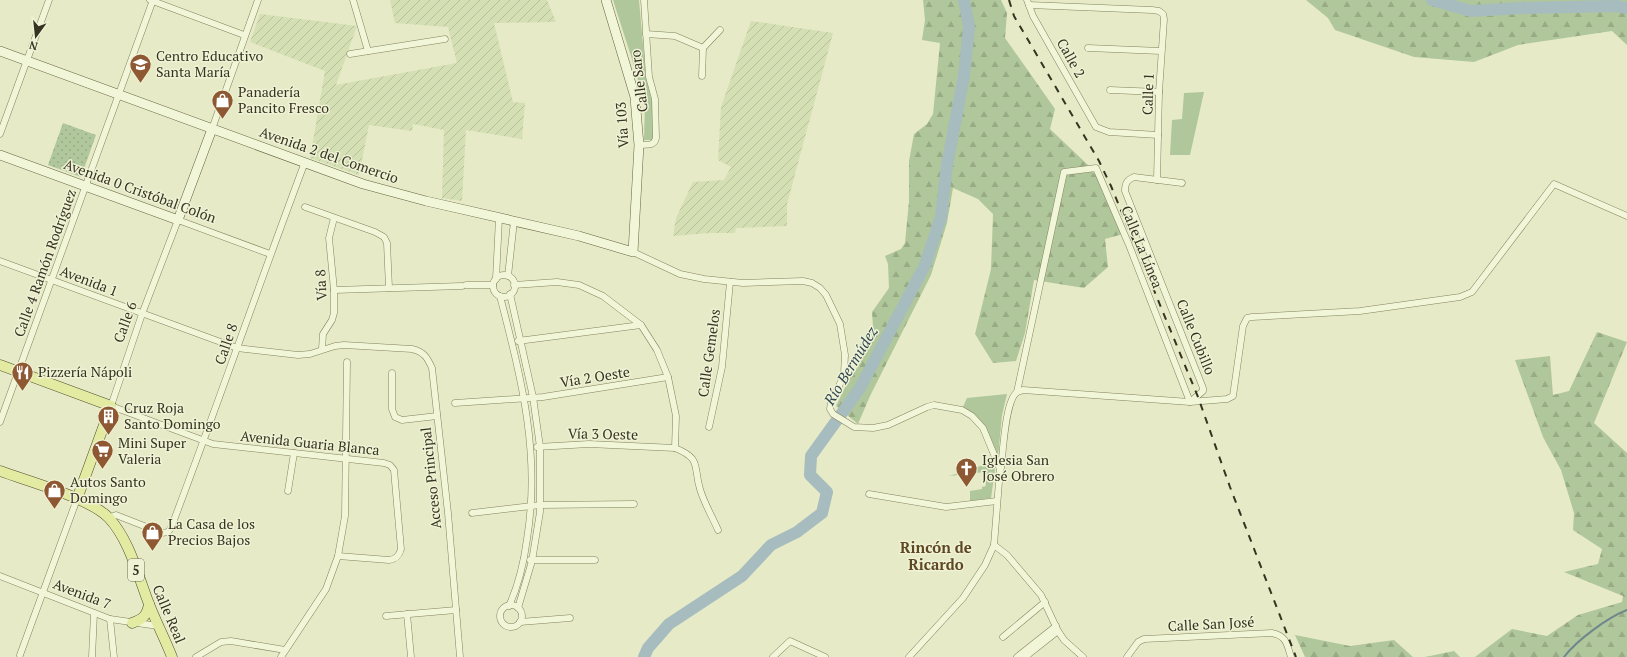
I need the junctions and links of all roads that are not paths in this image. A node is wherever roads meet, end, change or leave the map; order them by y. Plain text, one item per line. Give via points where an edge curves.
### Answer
1 (49, 0) edge
2 (151, 0) edge
3 (258, 0) edge
4 (353, 0) edge
5 (606, 0) edge
6 (644, 0) edge
7 (1103, 0) edge
8 (1028, 3) edge
9 (1103, 8) junction
10 (720, 30) dead end
11 (244, 34) junction
12 (646, 34) junction
13 (445, 39) dead end
14 (703, 48) junction
15 (1088, 48) dead end
16 (0, 51) edge
17 (368, 51) junction
18 (1161, 51) junction
19 (350, 54) dead end
20 (27, 61) junction
21 (702, 76) dead end
22 (1110, 90) dead end
23 (1159, 92) junction
24 (119, 95) junction
25 (212, 129) junction
26 (0, 134) edge
27 (1158, 134) junction
28 (639, 144) junction
29 (0, 155) edge
30 (305, 162) junction
31 (1157, 180) junction
32 (1182, 183) dead end
33 (85, 186) junction
34 (305, 207) dead end
35 (1627, 216) edge
36 (334, 218) junction
37 (499, 218) junction
38 (178, 220) junction
39 (514, 220) junction
40 (633, 252) junction
41 (270, 254) junction
42 (0, 261) edge
43 (508, 276) junction
44 (51, 279) junction
45 (494, 282) junction
46 (730, 282) junction
47 (514, 285) junction
48 (389, 288) junction
49 (334, 290) junction
50 (510, 294) junction
51 (500, 296) junction
52 (142, 314) junction
53 (641, 325) junction
54 (520, 340) junction
55 (511, 341) junction
56 (237, 348) junction
57 (322, 349) junction
58 (347, 362) dead end
59 (0, 365) edge
60 (19, 371) junction
61 (392, 373) dead end
62 (668, 377) junction
63 (1017, 392) junction
64 (533, 397) junction
65 (524, 398) junction
66 (1190, 402) junction
67 (455, 403) dead end
68 (110, 406) junction
69 (437, 416) junction
70 (0, 422) edge
71 (709, 427) dead end
72 (204, 441) junction
73 (540, 447) junction
74 (532, 448) junction
75 (674, 448) junction
76 (294, 453) junction
77 (347, 459) junction
78 (1000, 469) junction
79 (0, 471) edge
80 (288, 492) dead end
81 (869, 494) dead end
82 (77, 499) junction
83 (997, 501) junction
84 (634, 504) dead end
85 (540, 505) junction
86 (532, 506) junction
87 (472, 513) dead end
88 (108, 518) junction
89 (718, 530) dead end
90 (994, 544) junction
91 (338, 556) junction
92 (524, 559) junction
93 (595, 560) dead end
94 (532, 561) junction
95 (0, 576) edge
96 (43, 592) junction
97 (1045, 602) junction
98 (149, 604) junction
99 (509, 606) junction
100 (518, 608) junction
101 (456, 610) junction
102 (94, 613) junction
103 (407, 614) junction
104 (386, 616) dead end
105 (570, 618) dead end
106 (110, 619) junction
107 (520, 622) junction
108 (132, 623) junction
109 (158, 626) junction
110 (1057, 629) junction
111 (1002, 637) dead end
112 (285, 650) junction
113 (20, 655) dead end
114 (92, 657) edge
115 (114, 657) edge
116 (172, 657) edge
117 (196, 657) edge
118 (281, 657) edge
119 (411, 657) edge
120 (460, 657) edge
121 (774, 657) edge
122 (825, 657) edge
123 (909, 657) edge
124 (1017, 657) edge
125 (1025, 657) edge
126 (1083, 657) edge
127 (1127, 657) edge
128 (1291, 657) edge

1 - 20 street
2 - 11 street
2 - 24 street, Calle 4 Ramón Rodríguez
3 - 11 street, Calle 6
4 - 17 street
5 - 28 main road, Vía 103 via 635,97
6 - 12 street, Calle Saro
7 - 9 street
8 - 9 street
8 - 27 street, Calle 2 via 1096,127 1109,132
9 - 18 street, Calle 1 via 1159,11 1164,19
10 - 14 street
11 - 25 street, Calle 6
12 - 14 street via 675,36
12 - 28 street, Calle Saro via 649,77 655,100 656,138 653,144
13 - 17 street
14 - 21 street
15 - 18 street
16 - 20 main road, Avenida 2 del Comercio
17 - 19 street
18 - 23 street, Calle 1
20 - 24 main road, Avenida 2 del Comercio
20 - 26 street
22 - 23 street
23 - 27 street, Calle 1
24 - 25 main road, Avenida 2 del Comercio
24 - 33 street, Calle 4 Ramón Rodríguez
25 - 30 main road, Avenida 2 del Comercio
25 - 38 main road, Calle 6
27 - 31 street, Calle 1
28 - 40 main road, Vía 103
29 - 33 main road, Avenida 0 Cristóbal Colón
30 - 37 main road, Avenida 2 del Comercio via 394,193
30 - 41 street, Calle 8
31 - 32 street, Calle Cubillo
31 - 66 street, Calle Cubillo via 1134,177 1128,180 1125,191 1203,388 1201,395
33 - 38 main road, Avenida 0 Cristóbal Colón
33 - 44 street, Calle 4 Ramón Rodríguez
34 - 36 street
35 - 66 street via 1554,184 1472,292 1360,311 1247,318 1243,326 1233,396 1227,399
36 - 48 street via 384,236 387,243
36 - 49 street, Vía 8 via 329,238
37 - 39 main road, Avenida 2 del Comercio
37 - 45 street
38 - 41 street, Avenida 0 Cristóbal Colón
38 - 52 street, Calle 6
39 - 40 main road, Avenida 2 del Comercio
39 - 43 street
40 - 46 street via 680,274
41 - 56 street, Calle 8
42 - 44 street, Avenida 1
43 - 45 street via 502,276
43 - 47 street
44 - 52 street, Avenida 1
44 - 60 street, Calle 4 Ramón Rodríguez
45 - 48 street via 464,286
45 - 51 street via 495,292
46 - 71 street, Calle Gemelos via 722,367
46 - 78 street via 803,281 812,283 826,295 840,324 845,356 844,374 831,402 830,409 833,414 854,427 873,428 888,425 934,405 962,410 983,428
47 - 50 street
47 - 53 street via 557,282 579,285 603,296
48 - 49 street
49 - 57 street, Vía 8 via 333,316 323,334
50 - 51 street
50 - 54 street
51 - 55 street
52 - 56 street, Avenida 1
52 - 68 street, Calle 6
53 - 54 street
53 - 62 street via 657,350
54 - 55 street
54 - 64 street
55 - 65 street
56 - 57 street, Avenida 1 via 298,355
56 - 72 street, Calle 8
57 - 69 street, Acceso Principal via 344,345 420,351 425,354 432,368
58 - 77 street
59 - 60 main road
60 - 68 main road
60 - 70 street, Calle 4 Ramón Rodríguez
61 - 69 street via 392,409 395,418 402,420
62 - 64 street, Vía 2 Oeste
62 - 75 street via 676,416
63 - 66 street via 1028,389
63 - 66 street, Calle La Línea via 1064,172 1096,168
63 - 78 street via 1007,415
64 - 65 street, Vía 2 Oeste
64 - 73 street
65 - 67 street, Vía 2 Oeste
65 - 74 street
68 - 72 street, Avenida Guaria Blanca
68 - 82 main road, Calle 6
69 - 101 street, Acceso Principal
72 - 76 street, Avenida Guaria Blanca
72 - 88 street, Calle 8 via 168,532 162,533 116,515
73 - 74 street, Vía 3 Oeste
73 - 75 street, Vía 3 Oeste via 589,444
73 - 85 street
74 - 86 street
75 - 89 street via 689,455 694,461 700,489
76 - 77 street, Avenida Guaria Blanca
76 - 80 street
77 - 91 street via 345,516
77 - 91 street, Avenida Guaria Blanca via 384,463 394,470 401,549 396,559 389,560
78 - 83 street
79 - 82 main road, 5
81 - 83 street via 946,507
82 - 88 main road, 5
82 - 96 street, Calle 6
83 - 90 street
84 - 85 street
85 - 86 street
85 - 94 street
86 - 87 street
86 - 92 street
88 - 98 main road, Calle Real / 5 via 131,556
90 - 97 street via 1007,555
90 - 123 street via 985,566 963,598
91 - 112 street via 326,589
92 - 94 street
92 - 99 street
93 - 94 street
94 - 100 street
95 - 96 street, Avenida 7
96 - 102 street, Avenida 7
96 - 113 street, Calle 6
97 - 110 street
97 - 111 street
98 - 108 main road via 145,617
98 - 109 main road, Calle Real / 5
99 - 100 street
99 - 107 street via 501,612 502,622 511,627
100 - 107 street via 522,615
101 - 103 street
101 - 120 street, Acceso Principal
102 - 106 street, Avenida 7
102 - 114 street
103 - 104 street
103 - 119 street
105 - 107 street
106 - 108 street, Avenida 7
106 - 115 street
108 - 109 street, Avenida 7
109 - 116 main road, Calle Real / 5
110 - 124 street
110 - 125 street
110 - 126 street via 1064,640
112 - 117 street via 231,641 221,642
112 - 118 street
121 - 122 street via 790,641
127 - 128 street, Calle San José via 1138,642 1144,639 1272,633 1282,636

